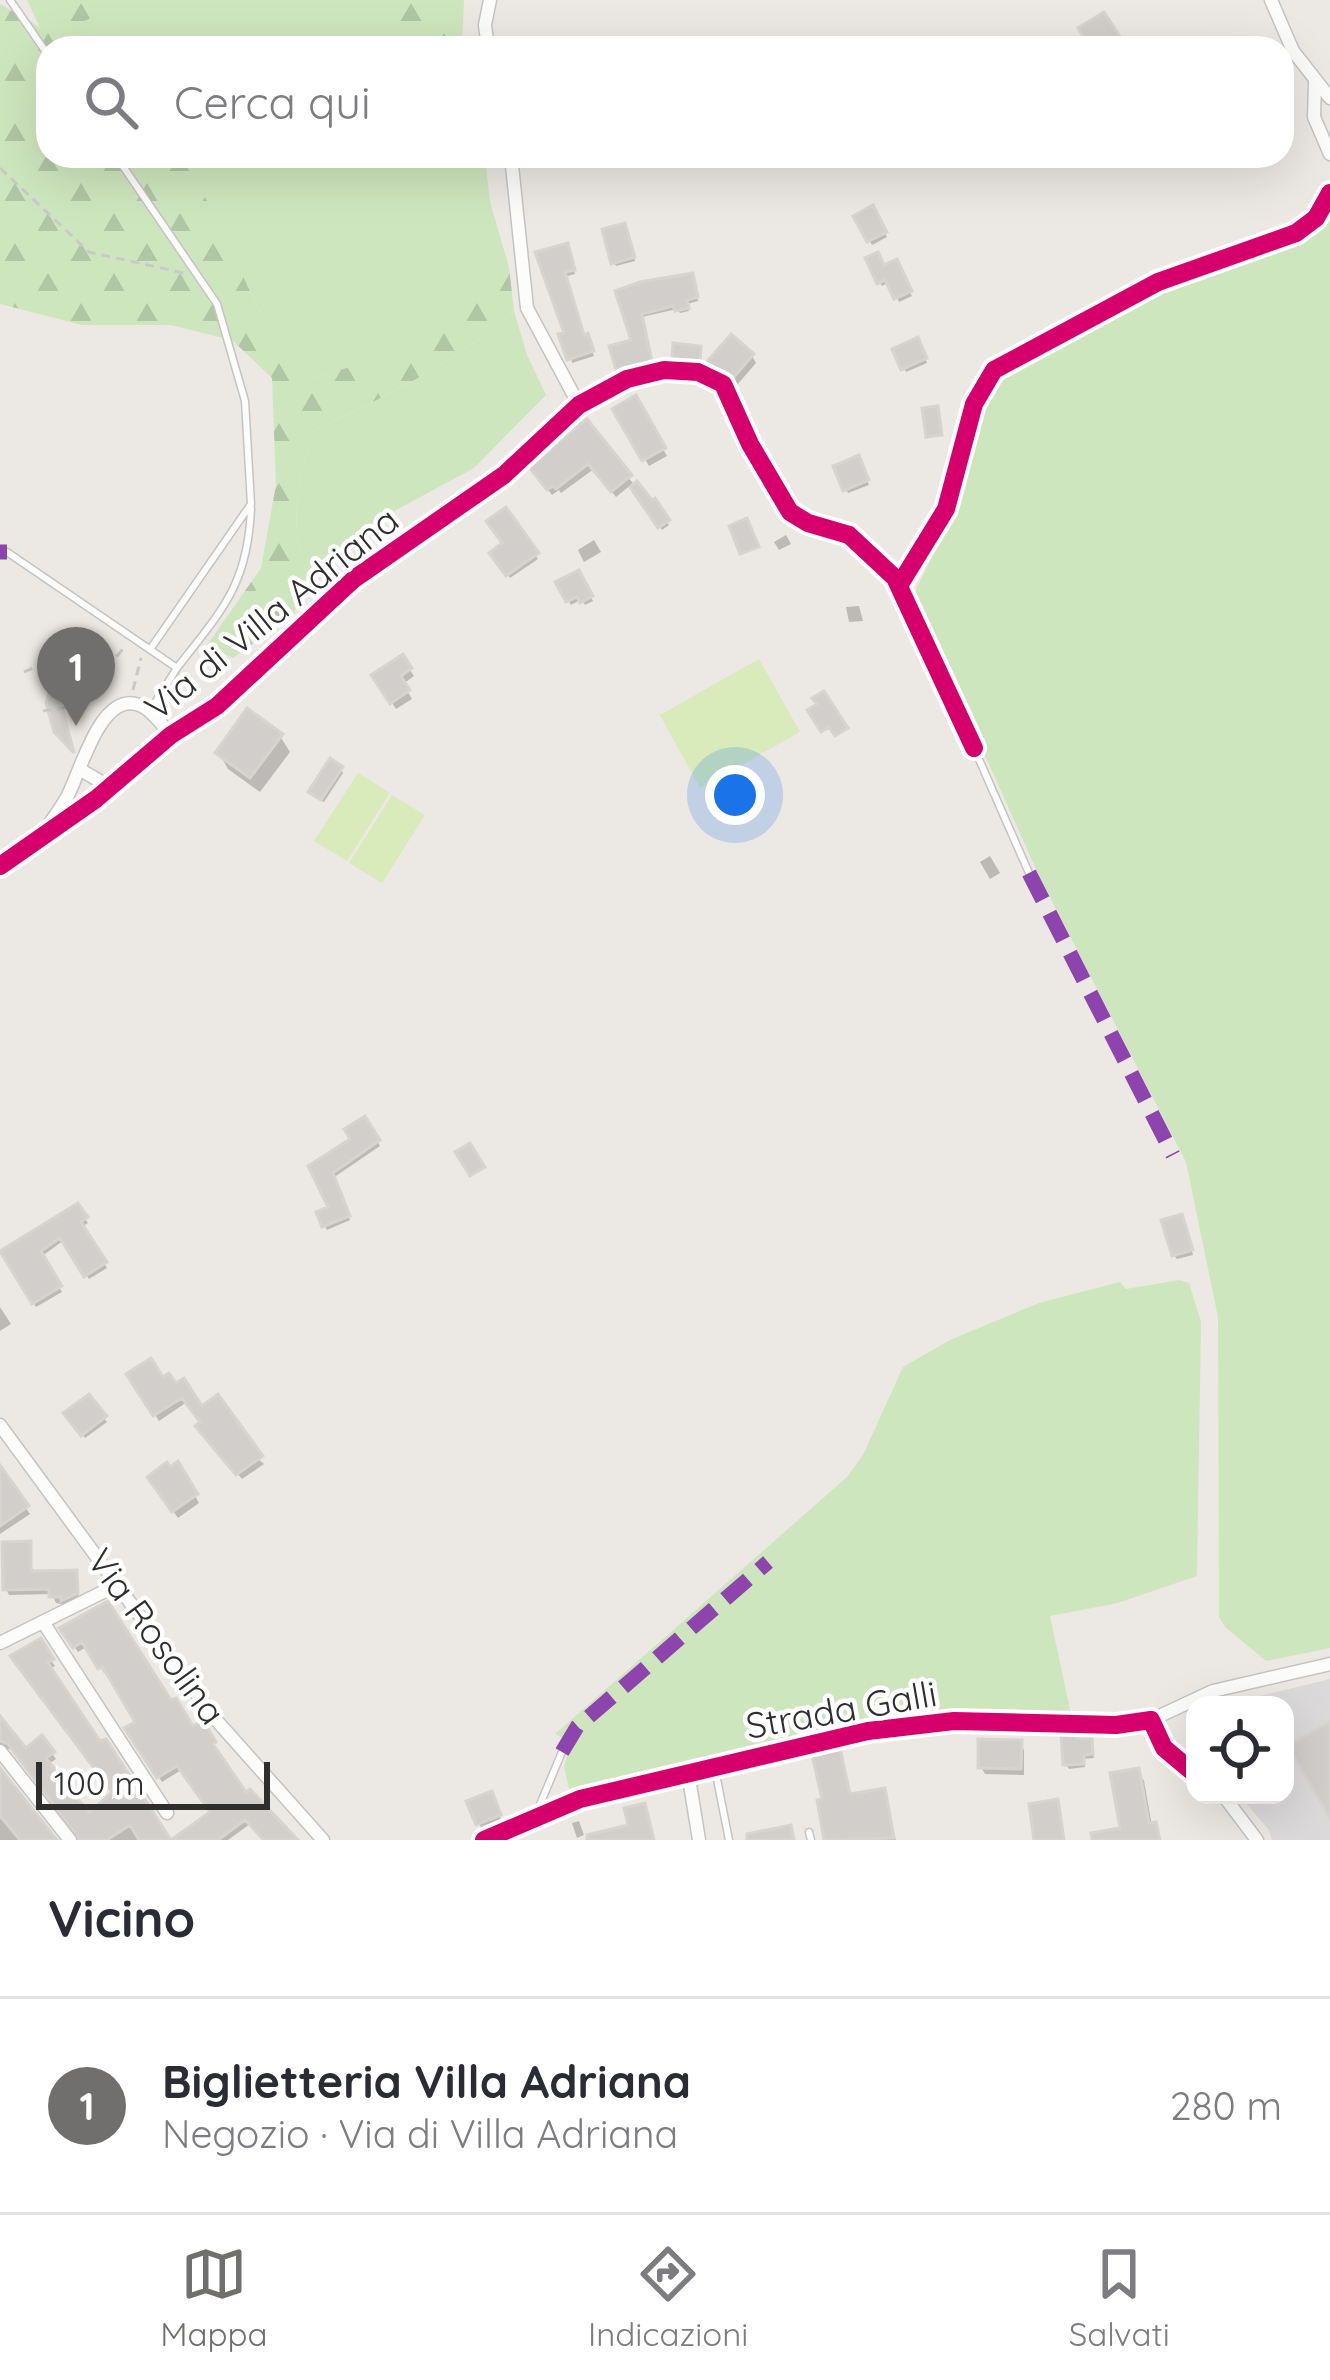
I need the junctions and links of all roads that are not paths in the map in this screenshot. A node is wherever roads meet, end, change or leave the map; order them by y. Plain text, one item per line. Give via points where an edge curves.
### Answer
1 (10, 0) edge
2 (490, 0) edge
3 (1271, 0) edge
4 (486, 36) edge
5 (1286, 36) edge
6 (36, 38) edge
7 (1294, 50) edge
8 (1315, 81) junction
9 (1330, 98) edge
10 (1330, 154) edge
11 (124, 168) edge
12 (512, 168) edge
13 (1330, 193) edge
14 (579, 405) junction
15 (251, 504) junction
16 (7, 552) dead end
17 (900, 584) junction
18 (151, 648) junction
19 (177, 668) junction
20 (148, 712) junction
21 (171, 735) junction
22 (974, 748) joint
23 (79, 770) junction
24 (110, 788) junction
25 (42, 836) junction
26 (0, 866) edge
27 (1029, 873) dead end
28 (0, 1425) edge
29 (119, 1584) junction
30 (43, 1622) junction
31 (0, 1643) edge
32 (1330, 1664) edge
33 (1151, 1720) junction
34 (0, 1751) edge
35 (562, 1751) dead end
36 (714, 1766) junction
37 (1186, 1766) edge
38 (688, 1772) junction
39 (1230, 1804) edge
40 (167, 1813) dead end
41 (535, 1816) junction
42 (502, 1836) edge
43 (70, 1840) edge
44 (323, 1840) edge
45 (484, 1840) edge
46 (699, 1840) edge
47 (729, 1840) edge
48 (1258, 1840) edge

1 - 6 lane
2 - 4 street
3 - 5 street
7 - 8 street
8 - 9 street
8 - 10 street via 1314,117
11 - 15 lane via 217,304 245,401
12 - 14 street via 527,308
13 - 17 street via 1296,233 1158,282 994,370 974,404 946,509
14 - 17 street, Via di Villa Adriana via 651,372 713,377 790,512 859,542
14 - 21 street, Via di Villa Adriana via 504,475 354,579 218,706
15 - 18 lane
15 - 19 lane via 250,548 232,597
16 - 18 lane
17 - 22 street
18 - 19 lane
19 - 20 lane
20 - 21 street, Via di Villa Adriana
20 - 23 street, Via di Villa Adriana via 119,707
21 - 24 street, Via di Villa Adriana
22 - 27 lane
23 - 24 street
23 - 25 street, Via di Villa Adriana
24 - 25 street, Via di Villa Adriana
25 - 26 street, Via di Villa Adriana
28 - 29 street, Via Rosolina
29 - 30 street
29 - 44 street, Via Rosolina via 217,1721
30 - 31 street
30 - 40 street
32 - 33 street via 1213,1691
33 - 36 street, Strada Galli via 940,1722
33 - 37 street via 1164,1748
34 - 43 street
35 - 41 lane
36 - 38 street, Strada Galli
36 - 47 lane
38 - 41 street, Strada Galli
38 - 46 street
39 - 48 street
41 - 42 street, Strada Galli
42 - 45 street, Strada Galli

